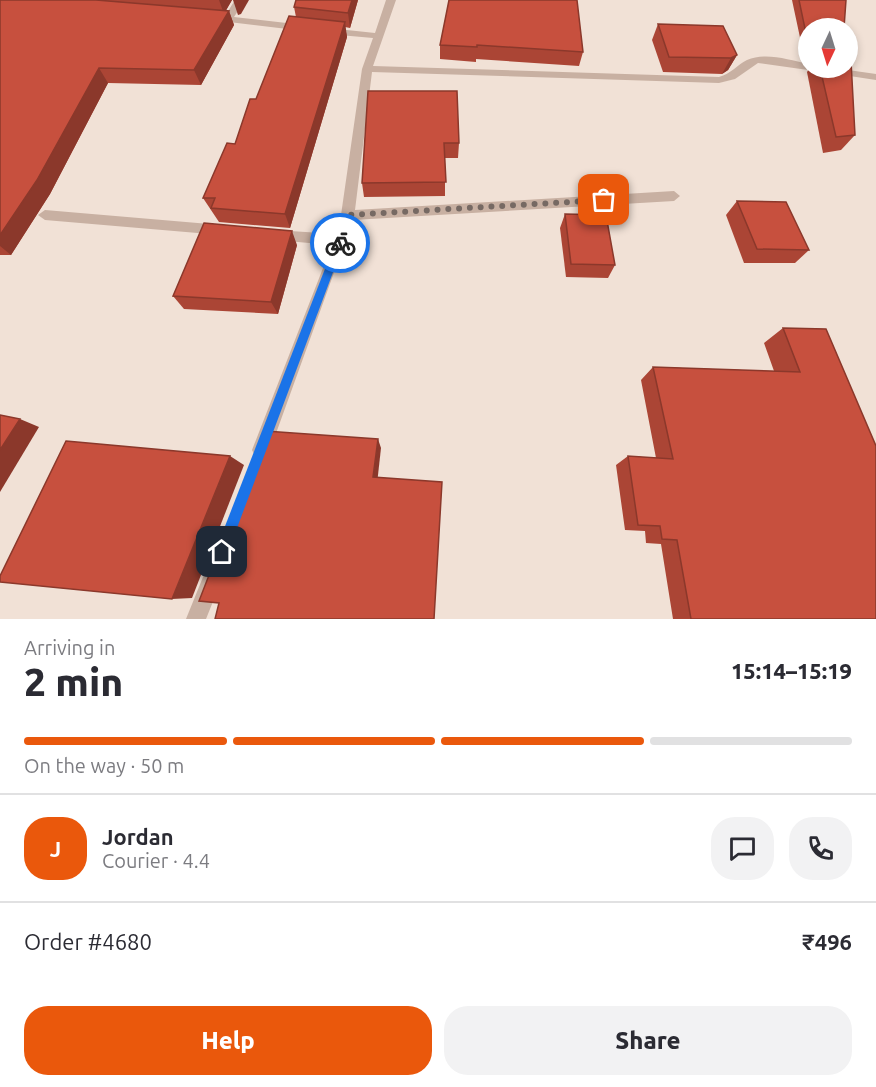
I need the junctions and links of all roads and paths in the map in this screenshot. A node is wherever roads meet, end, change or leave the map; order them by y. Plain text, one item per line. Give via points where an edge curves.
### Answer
1 (240, 0) edge
2 (391, 0) edge
3 (206, 17) edge
4 (227, 20) junction
5 (379, 36) junction
6 (798, 65) edge
7 (367, 69) junction
8 (858, 74) edge
9 (876, 77) edge
10 (674, 196) dead end
11 (45, 215) dead end
12 (348, 215) junction
13 (234, 231) edge
14 (258, 233) edge
15 (341, 240) junction
16 (256, 463) edge
17 (213, 574) edge
18 (196, 619) edge

1 - 4 street
2 - 5 street
3 - 4 street
4 - 5 street
5 - 7 street
6 - 7 street via 752,62 733,78 719,80
7 - 12 street
8 - 9 street
10 - 12 street
11 - 13 street
12 - 15 street
14 - 15 street
15 - 16 street
17 - 18 street

